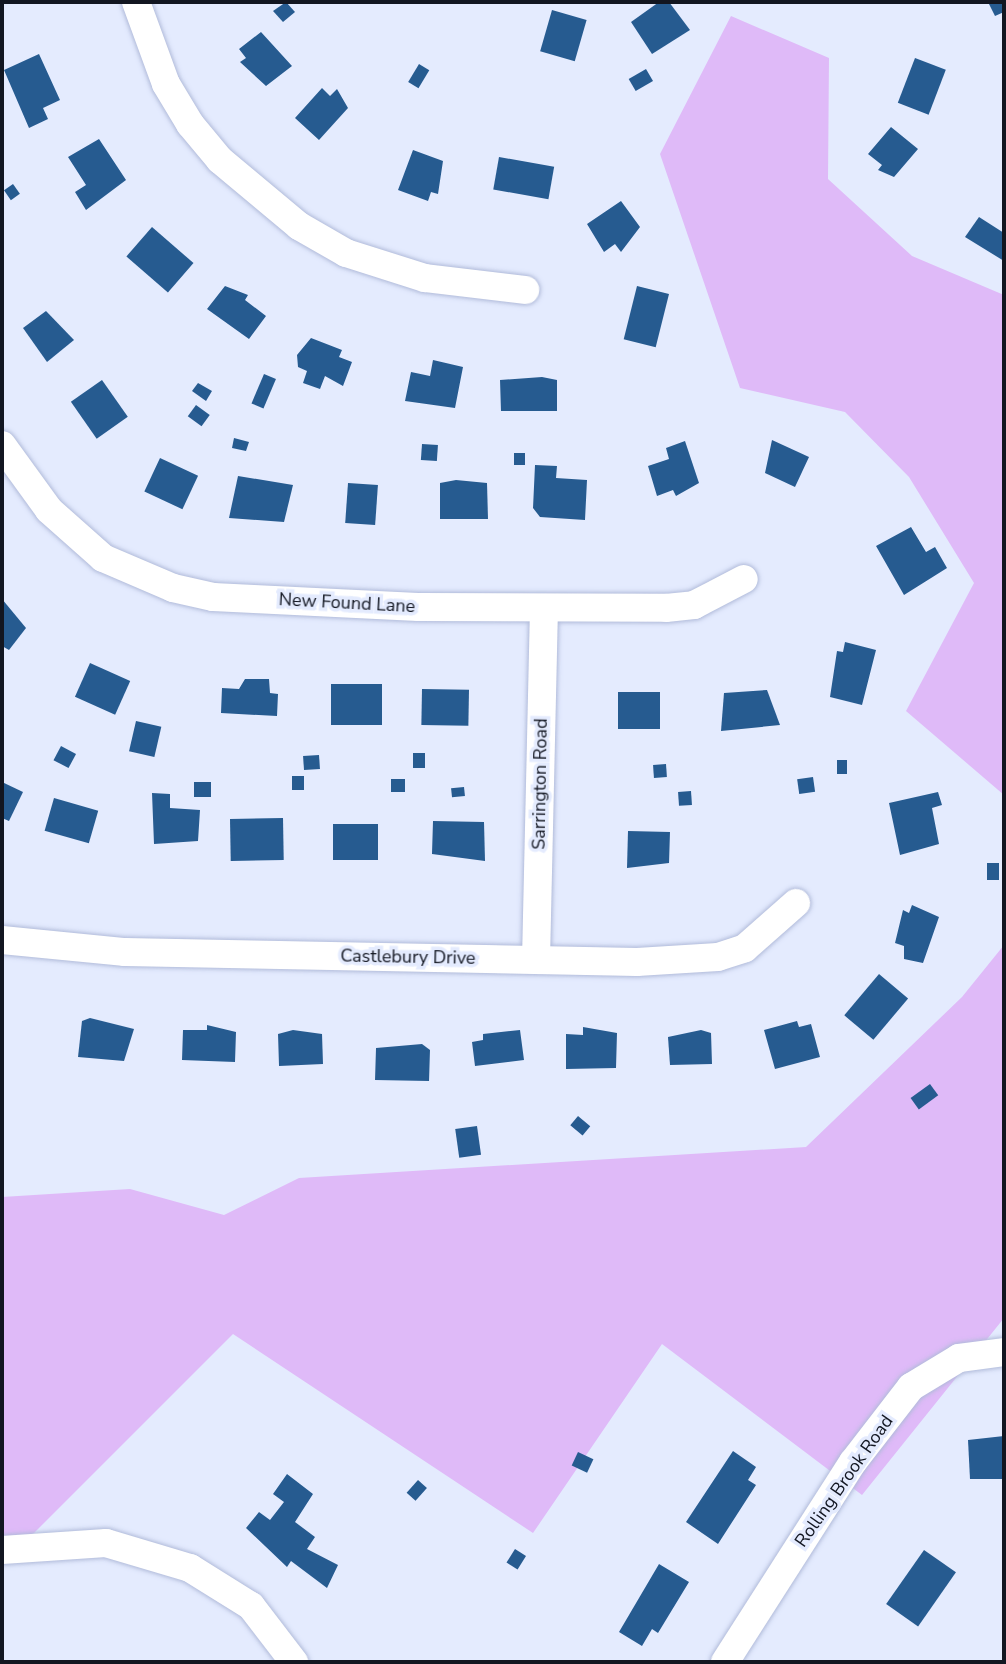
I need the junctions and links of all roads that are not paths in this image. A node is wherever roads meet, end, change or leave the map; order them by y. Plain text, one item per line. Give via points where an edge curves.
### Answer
1 (136, 2) edge
2 (525, 290) dead end
3 (2, 445) edge
4 (744, 579) dead end
5 (544, 608) junction
6 (796, 903) dead end
7 (2, 940) edge
8 (536, 960) junction
9 (1004, 1352) edge
10 (2, 1550) edge
11 (294, 1662) edge
12 (724, 1662) edge

1 - 2 street via 166,84 190,124 219,160 299,226 346,253 425,278
3 - 5 street, New Found Lane via 74,536 103,558 173,588 213,597
4 - 5 street, New Found Lane via 694,604
5 - 8 street, Sarrington Road
6 - 8 street, Castlebury Drive via 774,929 718,957
7 - 8 street, Castlebury Drive via 125,952
9 - 12 street, Rolling Brook Road via 959,1358 911,1387 853,1462
10 - 11 street via 84,1542 155,1555 251,1606

